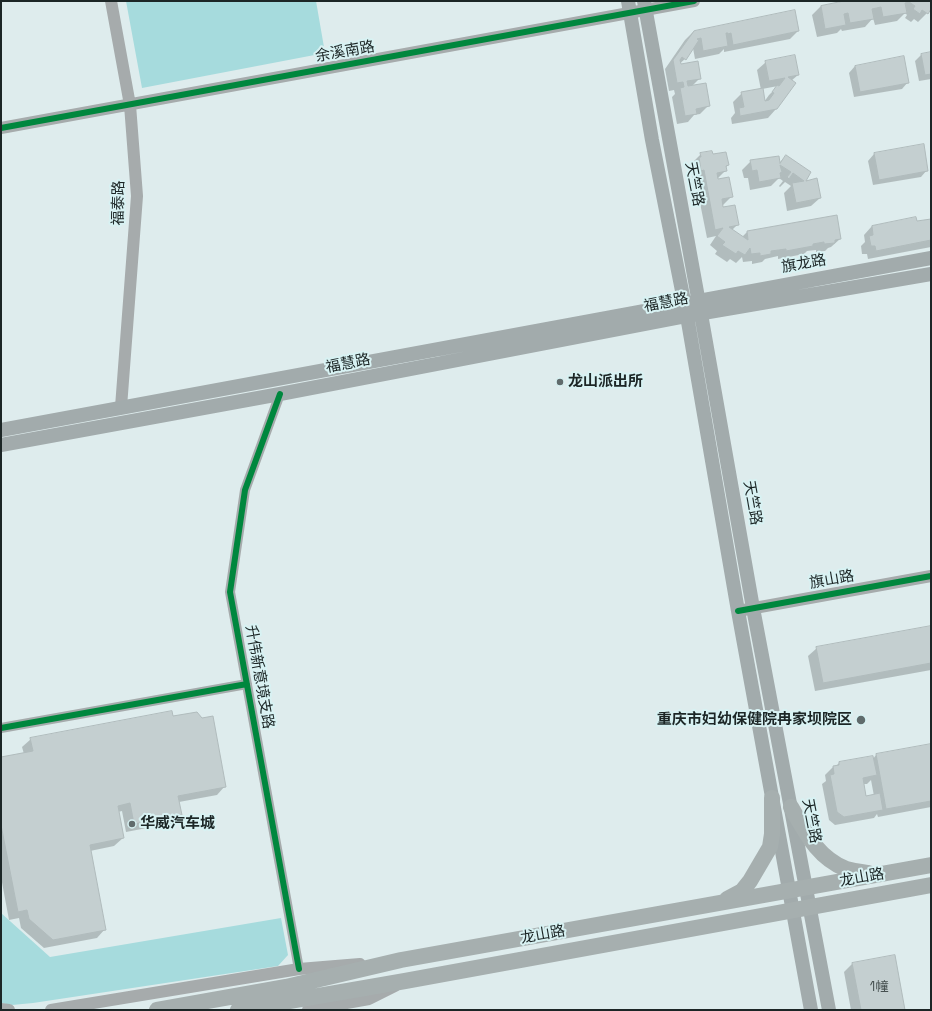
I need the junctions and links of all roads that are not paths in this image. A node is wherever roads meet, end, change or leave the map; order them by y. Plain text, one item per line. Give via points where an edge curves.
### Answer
1 (111, 1) edge
2 (694, 1) edge
3 (645, 5) edge
4 (629, 7) edge
5 (130, 105) junction
6 (1, 128) edge
7 (931, 258) edge
8 (931, 274) edge
9 (700, 307) junction
10 (685, 310) junction
11 (280, 394) junction
12 (121, 408) junction
13 (1, 430) edge
14 (1, 445) edge
15 (931, 576) edge
16 (753, 608) junction
17 (738, 611) junction
18 (247, 684) junction
19 (1, 728) edge
20 (772, 798) junction
21 (791, 807) junction
22 (931, 865) edge
23 (878, 875) junction
24 (931, 885) edge
25 (806, 888) junction
26 (789, 891) junction
27 (718, 904) junction
28 (809, 907) junction
29 (792, 910) junction
30 (401, 960) junction
31 (299, 969) junction
32 (405, 981) junction
33 (1, 1009) edge
34 (9, 1010) edge
35 (51, 1010) edge
36 (157, 1010) edge
37 (238, 1010) edge
38 (308, 1010) edge
39 (811, 1010) edge
40 (829, 1010) edge

1 - 5 street, 福泰路
2 - 3 street, 余溪南路
3 - 4 street, 余溪南路
3 - 9 main road, 天竺路
4 - 5 street, 余溪南路
4 - 10 main road
5 - 6 street, 余溪南路
5 - 12 street, 福泰路 via 137,196
7 - 9 main road, 旗龙路
8 - 9 main road
9 - 10 main road, 福慧路
9 - 16 main road, 天竺路
10 - 11 main road, 福慧路
10 - 12 main road, 福慧路
10 - 17 main road
11 - 14 main road, 福慧路
11 - 18 street, 升伟新意境支路 via 245,490 230,592
12 - 13 main road, 福慧路
15 - 16 street, 旗山路
16 - 17 street, 旗山路
16 - 21 main road, 天竺路
17 - 20 main road
18 - 19 street
18 - 31 street, 升伟新意境支路
20 - 26 main road
20 - 27 main road via 770,847 742,891
21 - 23 main road via 821,854 848,869
21 - 25 main road, 天竺路
22 - 23 main road, 龙山路
23 - 25 main road, 龙山路
24 - 28 main road, 龙山路
25 - 26 main road, 龙山路
25 - 28 main road, 天竺路
26 - 27 main road, 龙山路
26 - 29 main road
27 - 30 main road, 龙山路
28 - 29 main road, 龙山路
28 - 40 main road, 天竺路
29 - 32 main road, 龙山路
29 - 39 main road
30 - 31 street
30 - 36 main road, 龙山路 via 286,987
31 - 35 street
32 - 37 main road, 龙山路
32 - 38 street via 369,999
33 - 34 street

